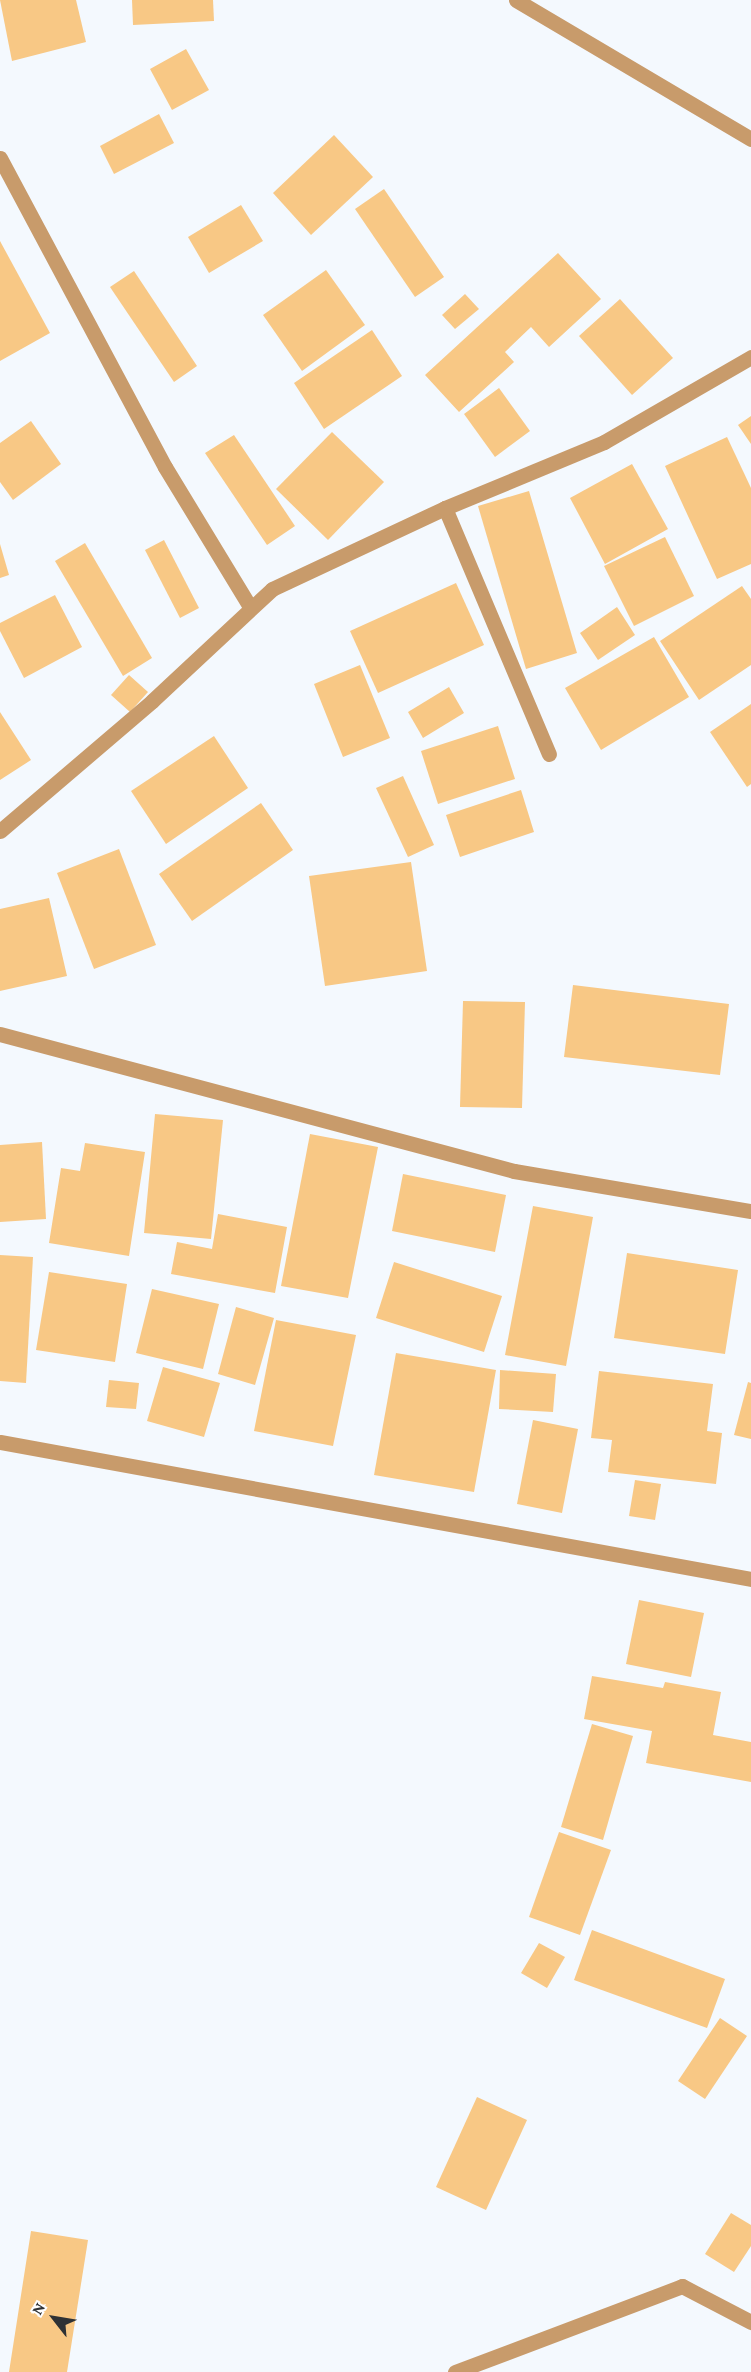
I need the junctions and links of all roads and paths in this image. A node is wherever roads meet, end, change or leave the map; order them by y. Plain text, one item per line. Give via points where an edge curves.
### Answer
1 (516, 0) edge
2 (751, 139) edge
3 (1, 167) edge
4 (751, 357) edge
5 (445, 508) junction
6 (250, 607) junction
7 (549, 754) dead end
8 (0, 831) edge
9 (0, 1034) edge
10 (751, 1211) edge
11 (0, 1443) edge
12 (751, 1579) edge
13 (751, 2322) edge
14 (455, 2372) edge

1 - 2 street
3 - 6 street via 165,467
4 - 5 street via 604,442
5 - 6 street via 272,589
5 - 7 street
6 - 8 street via 152,701
9 - 10 street via 514,1171
11 - 12 street
13 - 14 street via 682,2286

